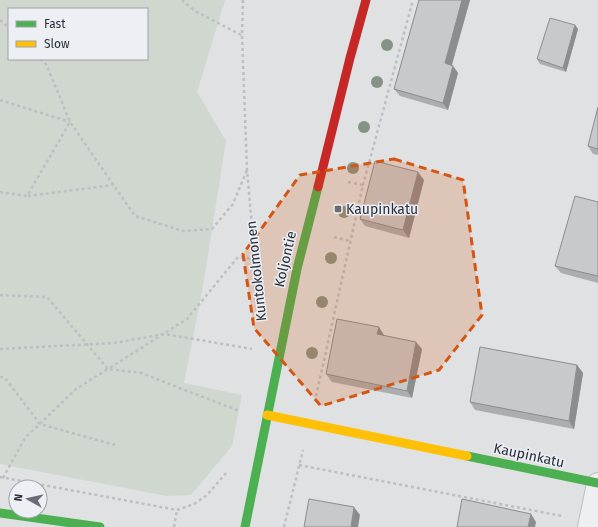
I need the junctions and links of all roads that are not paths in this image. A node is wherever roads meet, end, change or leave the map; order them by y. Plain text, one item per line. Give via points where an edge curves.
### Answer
1 (366, 0) edge
2 (267, 415) junction
3 (598, 484) edge
4 (0, 513) edge
5 (590, 524) edge
6 (100, 527) edge
7 (245, 527) edge

1 - 2 street, Koljontie via 297,269
2 - 3 street, Kaupinkatu
2 - 7 street, Koljontie
3 - 5 street
4 - 6 street

